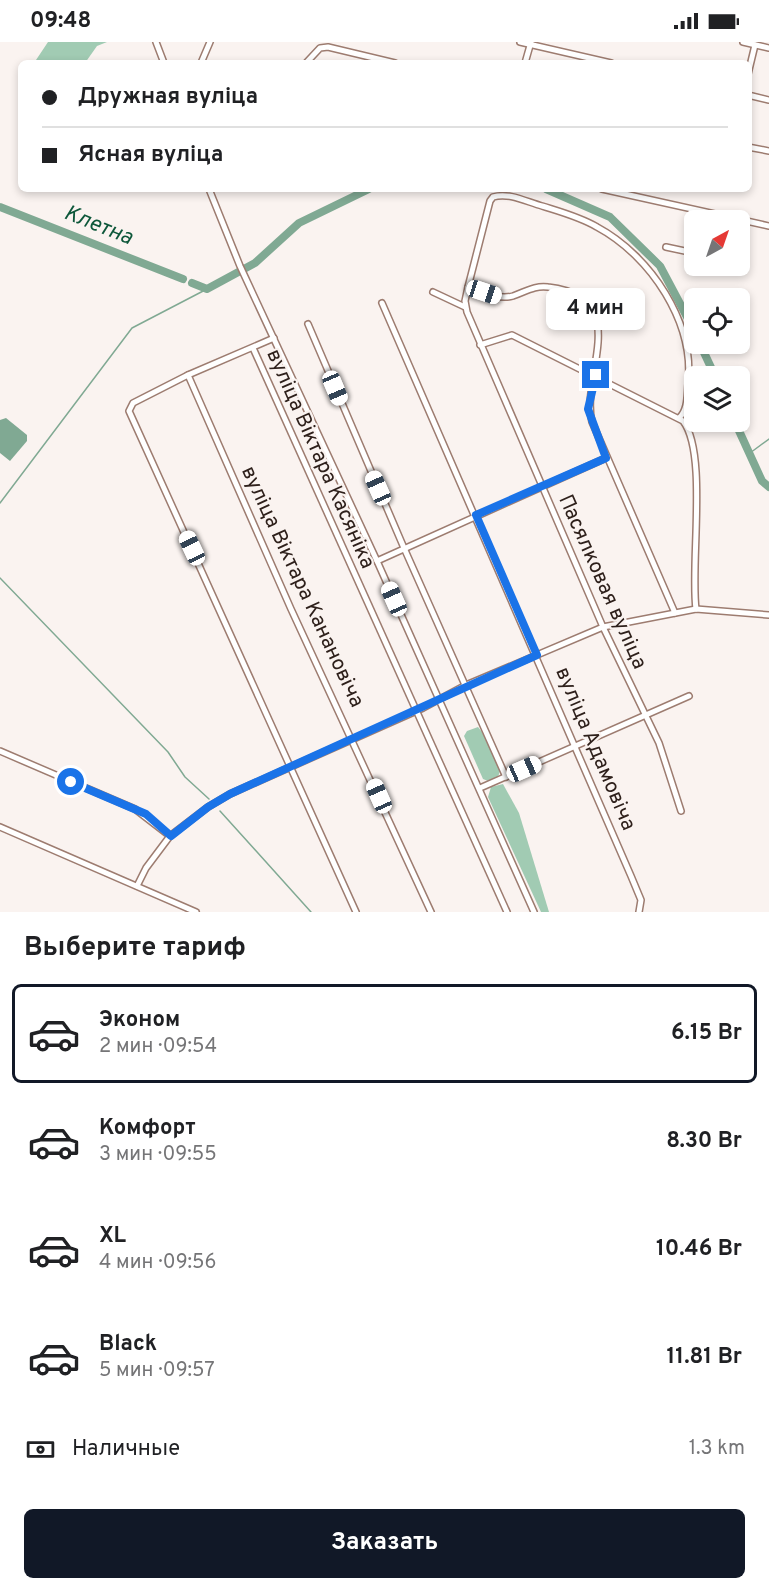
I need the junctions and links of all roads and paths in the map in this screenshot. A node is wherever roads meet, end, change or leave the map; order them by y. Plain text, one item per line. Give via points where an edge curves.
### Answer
1 (156, 42) edge
2 (210, 42) edge
3 (520, 42) edge
4 (743, 42) edge
5 (530, 43) edge
6 (755, 45) junction
7 (767, 46) edge
8 (163, 60) edge
9 (202, 60) edge
10 (309, 60) edge
11 (382, 60) edge
12 (526, 60) edge
13 (599, 60) edge
14 (751, 60) edge
15 (752, 97) edge
16 (769, 100) edge
17 (752, 148) edge
18 (769, 152) edge
19 (210, 192) edge
20 (615, 192) edge
21 (691, 210) edge
22 (750, 222) edge
23 (769, 226) edge
24 (666, 247) dead end
25 (684, 251) edge
26 (468, 287) junction
27 (433, 292) dead end
28 (382, 303) dead end
29 (465, 307) junction
30 (308, 324) dead end
31 (274, 338) junction
32 (480, 345) junction
33 (253, 348) junction
34 (596, 374) junction
35 (188, 375) junction
36 (678, 418) junction
37 (606, 458) junction
38 (541, 486) junction
39 (476, 515) junction
40 (404, 548) junction
41 (377, 561) junction
42 (696, 609) junction
43 (675, 613) junction
44 (769, 615) edge
45 (603, 627) junction
46 (537, 655) junction
47 (466, 685) junction
48 (689, 696) dead end
49 (439, 698) junction
50 (415, 711) junction
51 (645, 716) junction
52 (354, 739) junction
53 (575, 746) junction
54 (0, 751) edge
55 (291, 766) junction
56 (506, 777) junction
57 (480, 788) junction
58 (681, 811) dead end
59 (0, 827) edge
60 (171, 836) junction
61 (137, 886) junction
62 (196, 912) edge
63 (356, 912) edge
64 (431, 912) edge
65 (507, 912) edge
66 (534, 912) edge
67 (639, 912) edge

1 - 8 street
2 - 9 street
3 - 5 street
4 - 6 street
5 - 12 street
5 - 13 street
6 - 7 street
6 - 14 street
10 - 11 street via 320,48 328,47
15 - 16 street
17 - 18 street
19 - 31 street
20 - 21 street
22 - 23 street
24 - 25 street
26 - 29 street
26 - 34 street via 499,297 546,287 564,289 587,302 599,331
26 - 36 street via 493,197 507,196 598,227 634,254 649,271 677,317 687,342 690,365 684,412
27 - 29 street
28 - 39 street, вуліца Адамовіча
29 - 32 street, Пасялковая вуліца
30 - 40 street
31 - 33 street
31 - 41 street
32 - 34 street via 512,335
32 - 38 street, Пасялковая вуліца
33 - 35 street
33 - 50 street, вуліца Віктара Касяніка
34 - 36 street
34 - 37 street via 588,409
35 - 52 street, вуліца Віктара Канановіча via 291,609
35 - 55 street via 133,403 129,411
36 - 42 street via 691,435 696,465
37 - 38 street
37 - 43 street
38 - 39 street
38 - 45 street, Пасялковая вуліца
39 - 40 street
39 - 46 street, вуліца Адамовіча
40 - 41 street
40 - 47 street
41 - 49 street
42 - 43 street
42 - 44 street
43 - 45 street
45 - 46 street
45 - 51 street, Пасялковая вуліца
46 - 47 street
46 - 53 street, вуліца Адамовіча
47 - 49 street
47 - 56 street
48 - 51 street
49 - 50 street
49 - 57 street
50 - 52 street
50 - 65 street, вуліца Віктара Касяніка
51 - 53 street
51 - 58 street, Пасялковая вуліца via 659,743
52 - 55 street
52 - 64 street, вуліца Віктара Канановіча
53 - 56 street
53 - 67 street, вуліца Адамовіча via 636,887 641,900
54 - 60 street via 146,814
55 - 60 street via 230,794
55 - 63 street
56 - 57 street
57 - 66 street
59 - 61 street
60 - 61 street
61 - 62 street

